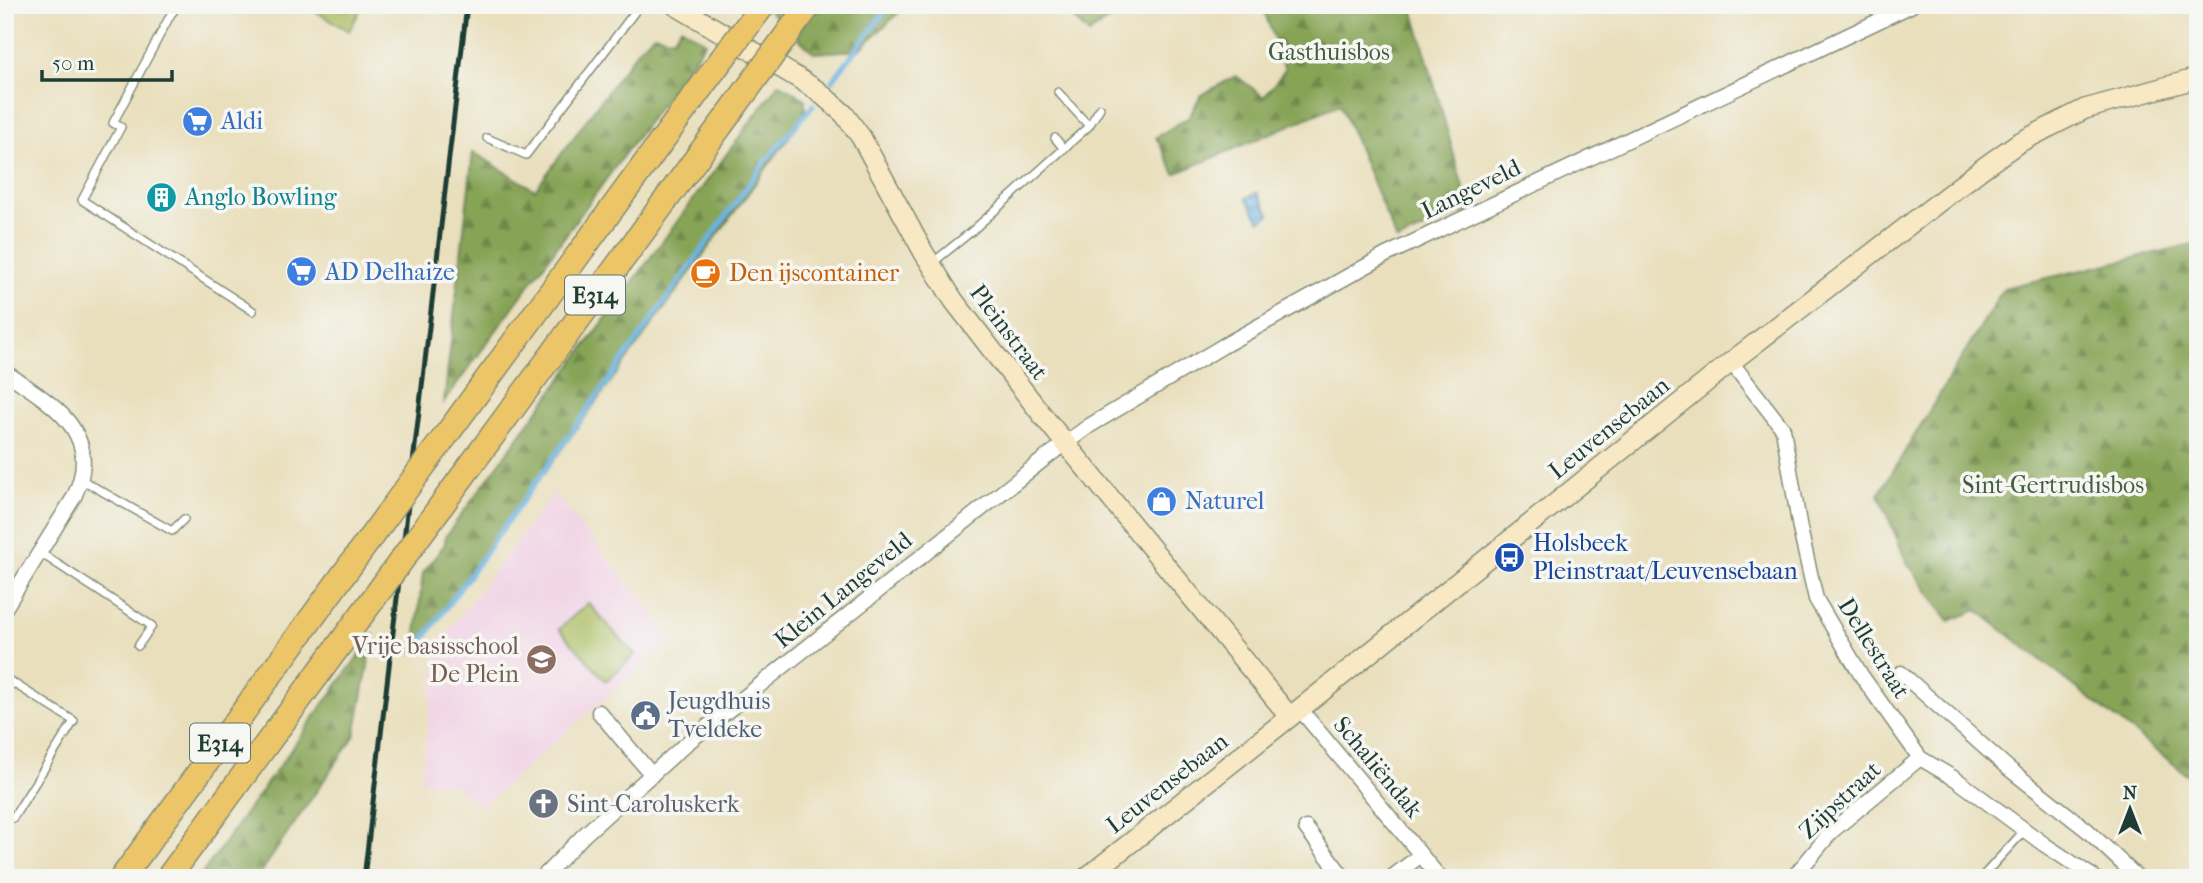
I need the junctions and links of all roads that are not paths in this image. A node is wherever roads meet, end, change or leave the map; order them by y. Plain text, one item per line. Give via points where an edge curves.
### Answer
1 (179, 5) edge
2 (640, 5) edge
3 (675, 5) edge
4 (763, 5) edge
5 (1912, 5) edge
6 (803, 13) edge
7 (2198, 78) edge
8 (1058, 92) dead end
9 (1100, 108) dead end
10 (1089, 126) junction
11 (487, 138) dead end
12 (1055, 138) dead end
13 (1063, 149) junction
14 (931, 264) junction
15 (253, 311) dead end
16 (1731, 362) junction
17 (5, 372) edge
18 (1065, 443) junction
19 (82, 480) junction
20 (184, 519) dead end
21 (39, 552) junction
22 (11, 588) edge
23 (5, 608) edge
24 (138, 646) dead end
25 (1901, 673) dead end
26 (5, 678) edge
27 (599, 712) dead end
28 (1295, 713) junction
29 (1920, 758) junction
30 (652, 775) junction
31 (5, 813) edge
32 (1306, 828) dead end
33 (2025, 830) junction
34 (1421, 855) junction
35 (122, 878) edge
36 (167, 878) edge
37 (542, 878) edge
38 (1086, 878) edge
39 (1344, 878) edge
40 (1391, 878) edge
41 (1440, 878) edge
42 (1793, 878) edge
43 (1981, 878) edge
44 (2095, 878) edge
45 (2138, 878) edge

1 - 15 lane via 113,123 121,127 82,200
2 - 11 lane via 526,155
3 - 14 street, Pleinstraat via 798,78 844,114
4 - 35 highway, E314, bridge
5 - 18 street, Langeveld via 1386,255 1223,346
6 - 36 highway, E314, bridge
7 - 16 street, Leuvensebaan via 2085,109 2018,143
8 - 10 lane
9 - 10 lane
10 - 13 lane
12 - 13 lane
13 - 14 lane
14 - 18 street, Pleinstraat via 954,301
16 - 28 street, Leuvensebaan
16 - 29 street, Dellestraat via 1783,429 1816,599 1861,675
17 - 19 street via 52,404 77,432 85,467
18 - 28 street, Pleinstraat
18 - 30 street, Klein Langeveld
19 - 20 lane via 172,531
19 - 21 street
21 - 22 street
21 - 24 lane via 152,626
22 - 23 street
25 - 45 street, Dellestraat
26 - 31 lane via 75,721 13,818
27 - 30 street
28 - 34 street, Schaliëndak
28 - 38 street, Leuvensebaan
29 - 33 street, Dellestraat
29 - 42 street, Zijpstraat via 1832,831
30 - 37 street, Klein Langeveld
32 - 39 street
33 - 43 lane
33 - 44 street, Dellestraat
34 - 40 street, Schaliëndak
34 - 41 street, Schaliëndak

